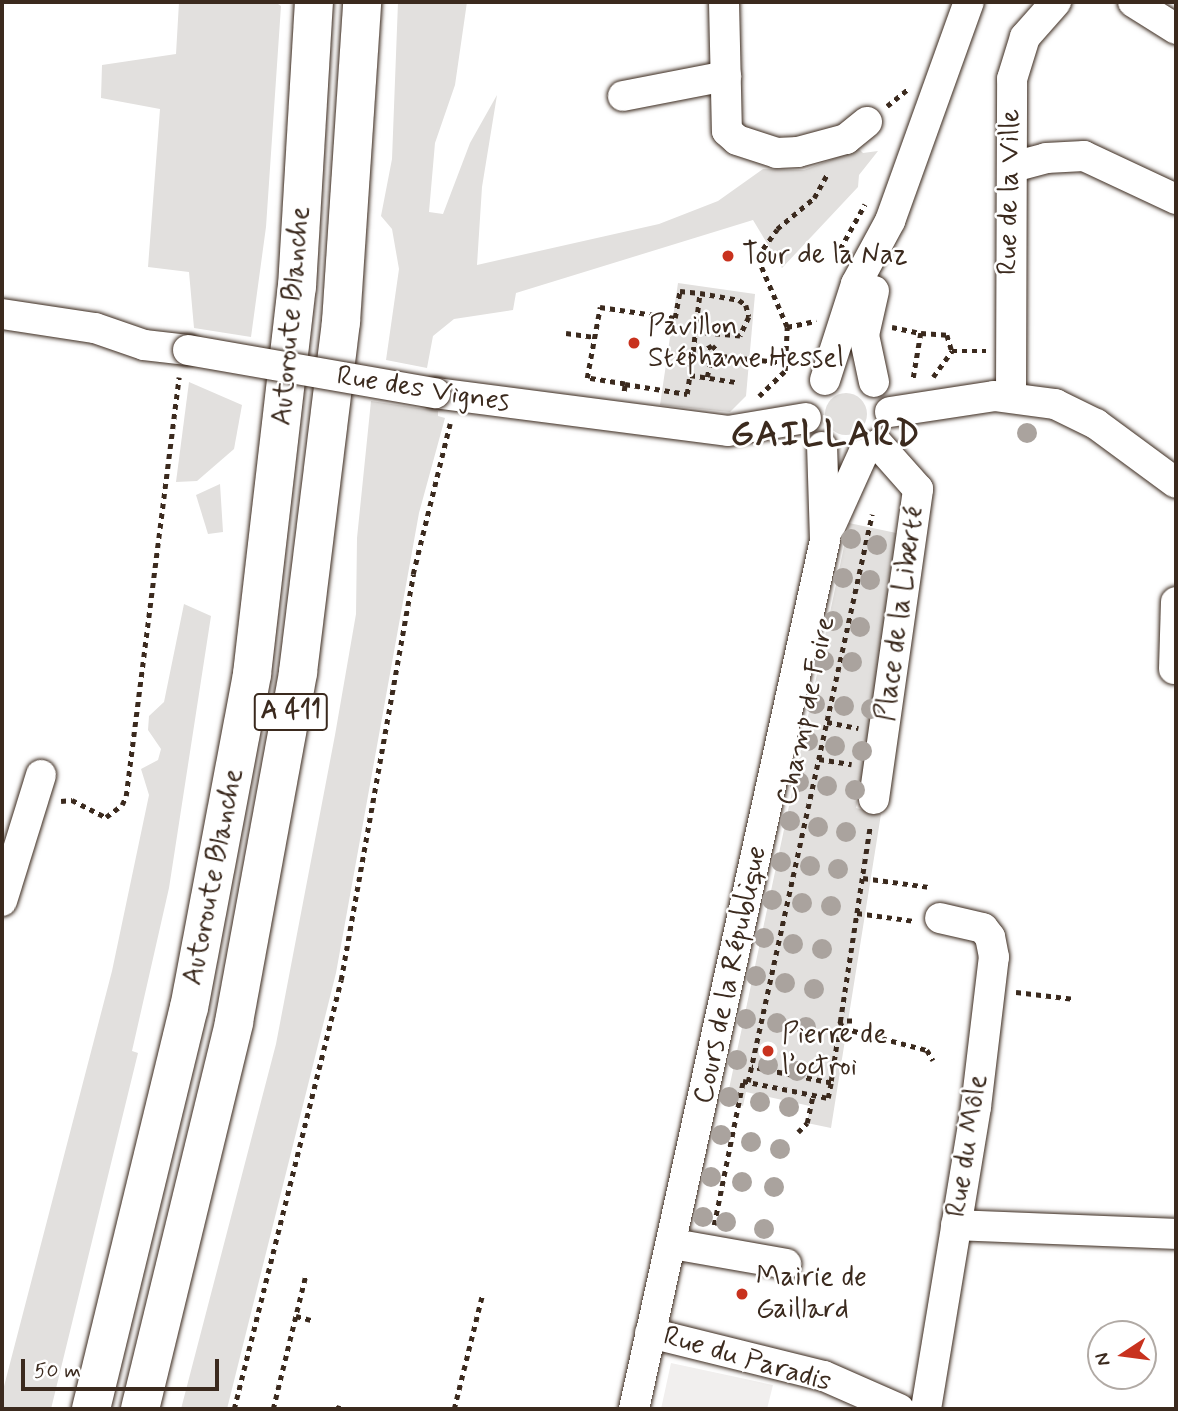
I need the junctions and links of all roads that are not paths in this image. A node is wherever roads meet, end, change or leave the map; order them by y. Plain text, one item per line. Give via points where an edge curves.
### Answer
1 (314, 2) edge
2 (362, 2) edge
3 (724, 2) edge
4 (969, 2) edge
5 (1056, 2) edge
6 (1133, 2) edge
7 (1176, 29) edge
8 (726, 76) junction
9 (940, 82) junction
10 (623, 96) dead end
11 (867, 122) road end
12 (1013, 167) junction
13 (1176, 199) edge
14 (2, 314) edge
15 (825, 380) junction
16 (874, 382) junction
17 (1012, 396) junction
18 (890, 412) junction
19 (806, 418) junction
20 (822, 447) junction
21 (871, 449) junction
22 (1176, 483) edge
23 (825, 540) junction
24 (1176, 602) edge
25 (1174, 669) dead end
26 (39, 782) road end
27 (874, 799) road end
28 (2, 901) edge
29 (929, 920) road end
30 (956, 1225) junction
31 (1176, 1234) edge
32 (673, 1244) junction
33 (786, 1264) dead end
34 (650, 1333) junction
35 (841, 1398) edge
36 (91, 1409) edge
37 (139, 1409) edge
38 (634, 1409) edge
39 (900, 1409) edge
40 (926, 1409) edge

1 - 36 highway, Autoroute Blanche / A 411 via 297,287 251,674 189,1008
2 - 37 highway, Autoroute Blanche / A 411 via 341,322 298,672 234,1021
3 - 8 street
4 - 9 street
5 - 12 street, Rue de la Ville via 1033,25 1015,61
6 - 7 street
8 - 10 street
8 - 11 street via 727,131 737,140 777,153 826,146 861,130
9 - 15 street via 890,221 856,284
9 - 16 street via 912,210 868,311 864,344
12 - 13 street via 1046,158 1084,156
12 - 17 street, Rue de la Ville
14 - 19 street, Rue des Vignes, bridge via 95,328 144,345 446,395 728,430
15 - 16 street via 850,373
15 - 19 street via 812,393
16 - 18 street via 885,395
17 - 18 street
17 - 22 street via 1076,412
18 - 21 street
19 - 20 street via 811,435
20 - 21 street via 845,457
20 - 23 street, Cours de la République
21 - 23 street, Cours de la République
21 - 27 street, Place de la Liberté via 918,489
23 - 32 street, Cours de la République
24 - 25 street
26 - 28 street
29 - 30 street, Rue du Môle via 973,923 987,932 994,949
30 - 31 street
30 - 40 street, Rue du Môle
32 - 33 street
32 - 34 street, Cours de la République
34 - 35 street, Rue du Paradis via 804,1370
34 - 38 street, Cours de la République
35 - 39 street

